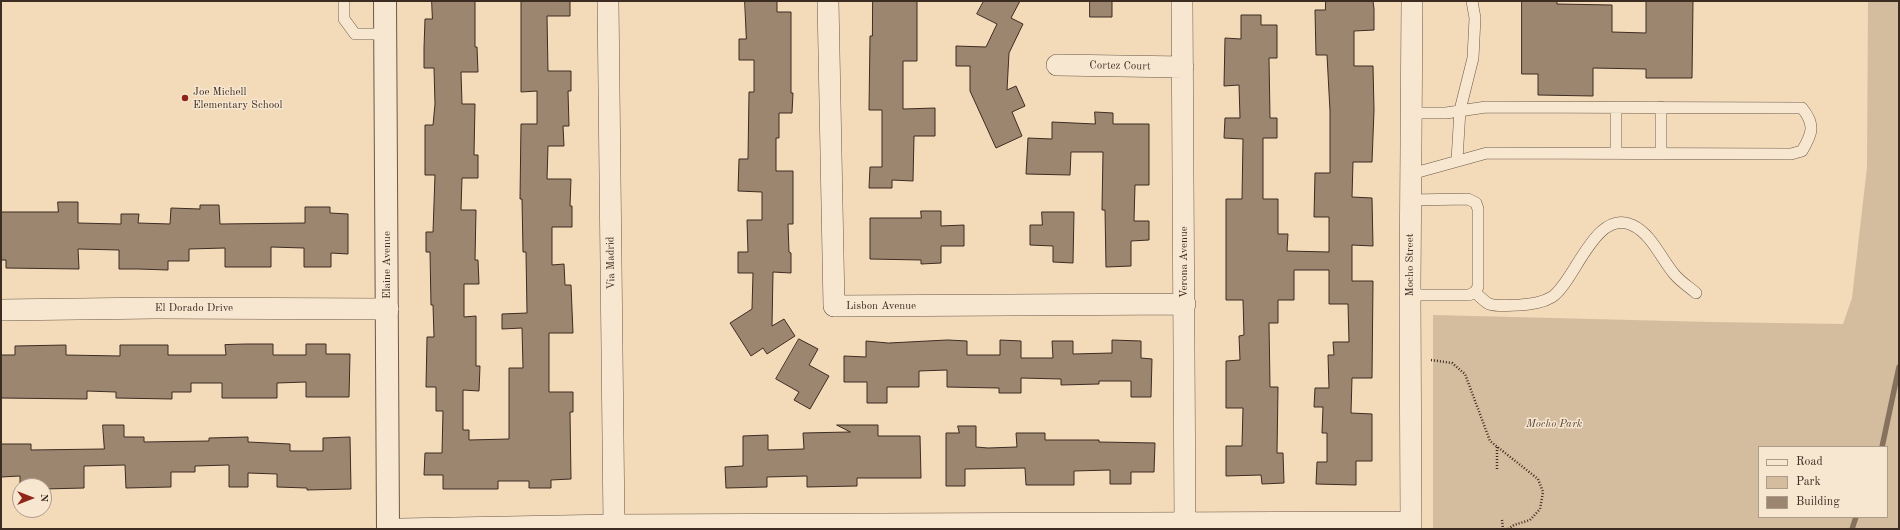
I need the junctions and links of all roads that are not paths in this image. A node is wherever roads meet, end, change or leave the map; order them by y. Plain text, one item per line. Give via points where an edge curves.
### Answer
1 (344, 1) edge
2 (385, 1) edge
3 (608, 1) edge
4 (828, 1) edge
5 (1182, 1) edge
6 (1412, 1) edge
7 (1472, 1) edge
8 (385, 34) junction
9 (1057, 64) dead end
10 (1183, 66) junction
11 (1616, 107) junction
12 (1661, 107) junction
13 (1460, 110) junction
14 (1411, 113) junction
15 (1616, 154) junction
16 (1661, 154) junction
17 (1458, 160) junction
18 (1411, 174) junction
19 (1410, 200) junction
20 (1475, 292) junction
21 (1696, 293) dead end
22 (1410, 295) junction
23 (1185, 304) junction
24 (388, 308) junction
25 (1, 310) edge
26 (1185, 524) junction
27 (614, 525) junction
28 (1411, 525) edge
29 (388, 529) edge
30 (401, 529) edge

1 - 8 lane via 344,19 354,34
2 - 8 street, Elaine Avenue
3 - 27 street, Via Madrid
4 - 23 street, Lisbon Avenue via 834,306
5 - 10 street, Verona Avenue
6 - 14 street, Mocho Street
7 - 13 lane via 1475,18 1473,58
8 - 24 street, Elaine Avenue
9 - 10 street, Cortez Court
10 - 23 street, Verona Avenue
11 - 12 lane
11 - 13 lane via 1486,107
11 - 15 lane
12 - 16 lane
12 - 16 lane via 1802,108 1810,118 1811,135 1802,152 1791,154
13 - 14 lane via 1446,113
13 - 17 lane
14 - 18 street, Mocho Street
15 - 16 lane
15 - 17 lane via 1487,154
17 - 18 lane
18 - 19 street, Mocho Street
19 - 20 lane via 1468,199 1476,203 1478,287
19 - 22 street, Mocho Street
20 - 21 lane via 1490,304 1509,306 1539,303 1553,296 1565,283 1585,249 1607,226 1618,223 1631,224 1644,233 1675,276
20 - 22 lane via 1469,295
22 - 28 street, Mocho Street
23 - 26 street, Verona Avenue
24 - 25 street, El Dorado Drive
24 - 29 street, Elaine Avenue
26 - 27 street
26 - 28 street
27 - 30 street

